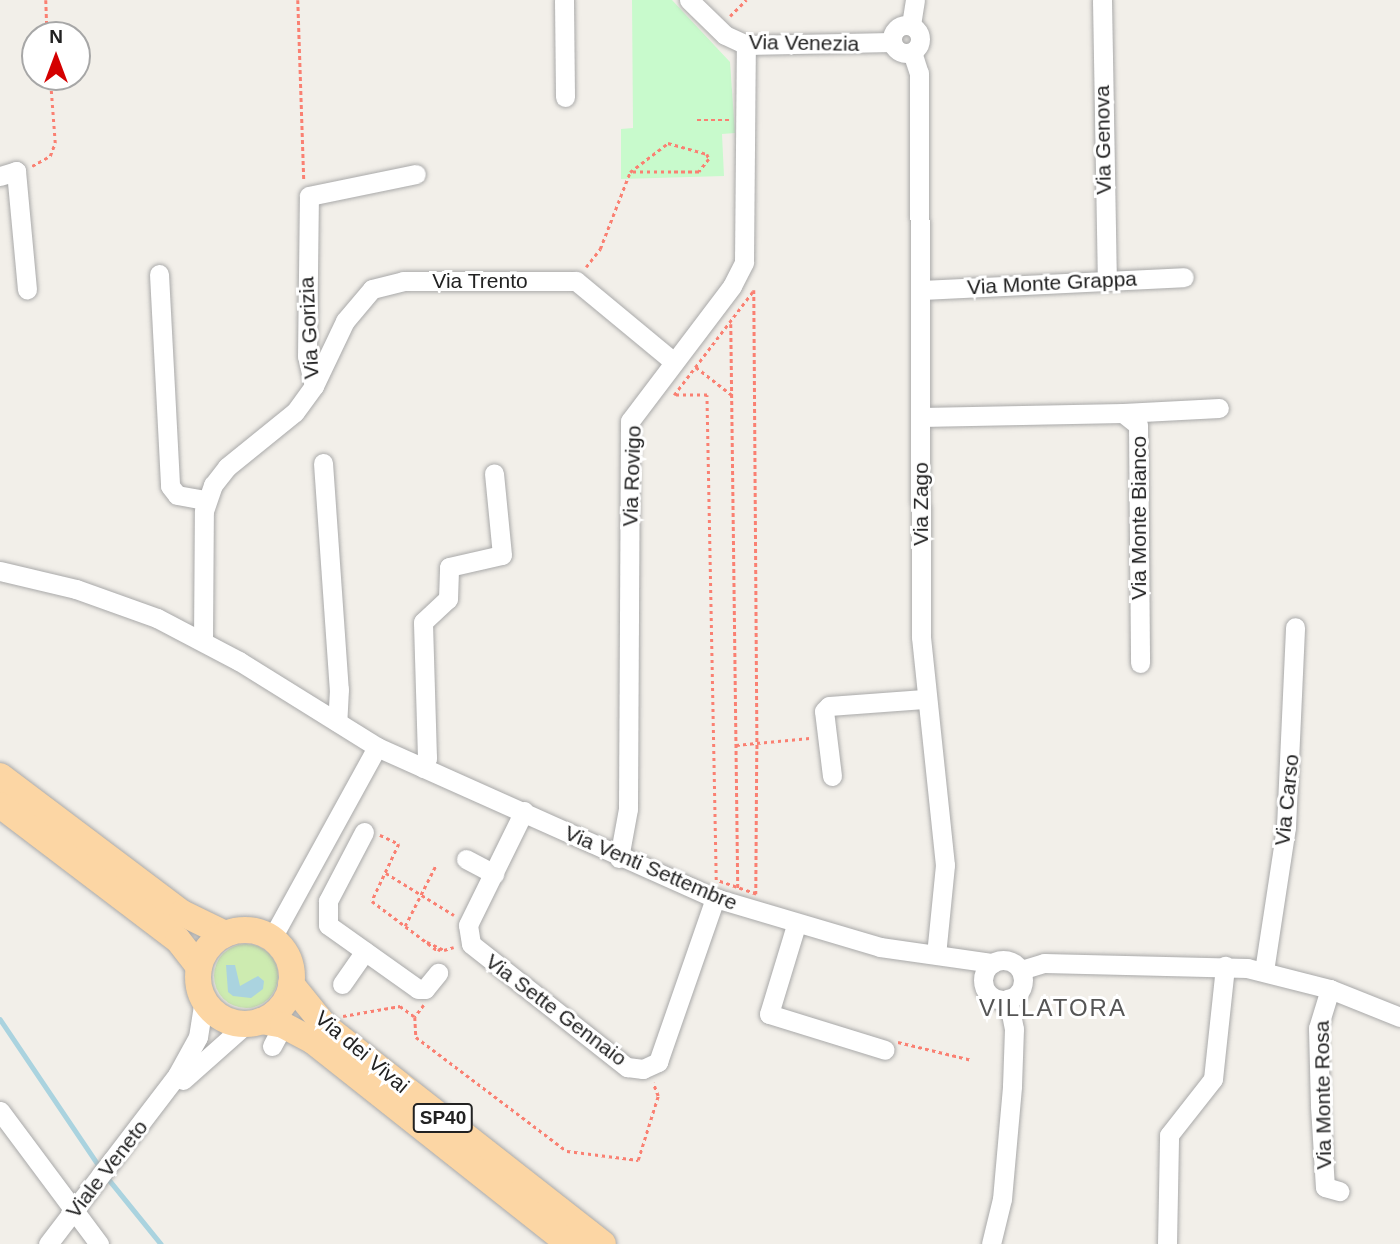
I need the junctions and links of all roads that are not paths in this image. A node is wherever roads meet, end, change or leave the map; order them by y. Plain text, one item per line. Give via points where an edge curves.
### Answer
1 (564, 0) edge
2 (689, 0) edge
3 (915, 0) edge
4 (1102, 0) edge
5 (911, 25) junction
6 (892, 42) junction
7 (746, 45) junction
8 (912, 52) junction
9 (565, 97) dead end
10 (8, 173) edge
11 (416, 174) dead end
12 (159, 274) dead end
13 (1184, 277) dead end
14 (1107, 280) junction
15 (27, 289) dead end
16 (921, 290) junction
17 (677, 358) junction
18 (314, 386) junction
19 (1219, 408) dead end
20 (1123, 413) junction
21 (921, 417) junction
22 (323, 463) dead end
23 (494, 473) dead end
24 (206, 500) junction
25 (0, 571) edge
26 (1295, 627) dead end
27 (204, 641) junction
28 (1140, 663) dead end
29 (924, 699) junction
30 (337, 722) junction
31 (377, 747) junction
32 (423, 768) junction
33 (0, 776) edge
34 (832, 776) dead end
35 (0, 804) edge
36 (524, 811) junction
37 (363, 832) road end
38 (619, 858) junction
39 (466, 859) dead end
40 (310, 872) junction
41 (494, 874) junction
42 (335, 886) junction
43 (715, 898) junction
44 (796, 925) junction
45 (225, 934) junction
46 (272, 938) junction
47 (365, 951) junction
48 (936, 955) junction
49 (993, 962) junction
50 (199, 967) junction
51 (1225, 967) junction
52 (1021, 970) junction
53 (1264, 971) junction
54 (439, 973) dead end
55 (291, 984) junction
56 (342, 984) dead end
57 (984, 984) junction
58 (1330, 989) junction
59 (204, 999) junction
60 (1008, 999) junction
61 (1400, 1017) edge
62 (266, 1029) junction
63 (887, 1044) road end
64 (165, 1094) junction
65 (0, 1111) edge
66 (1339, 1191) dead end
67 (73, 1212) junction
68 (48, 1244) edge
69 (99, 1244) edge
70 (569, 1244) edge
71 (603, 1244) edge
72 (991, 1244) edge
73 (1167, 1244) edge

1 - 9 street
2 - 7 street, Via Venezia via 719,29
3 - 5 street, Via Zago
4 - 14 street, Via Genova
5 - 6 street via 895,30
5 - 8 street, Via Zago via 921,38
6 - 7 street, Via Venezia
6 - 8 street via 898,50
7 - 17 street, Via Rovigo via 748,246 732,286
8 - 16 street, Via Zago via 919,73
10 - 15 street
11 - 18 street, Via Gorizia via 309,196 307,356
12 - 24 street via 170,486 177,495
13 - 14 street, Via Monte Grappa
14 - 16 street, Via Monte Grappa
16 - 21 street, Via Zago
17 - 18 street, Via Trento via 576,281 403,281 372,289 345,321
17 - 38 street, Via Rovigo via 630,421 628,809
18 - 24 street, Via Gorizia via 280,429 227,467
19 - 20 street
20 - 21 street, Via Monte Bianco
20 - 28 street, Via Monte Bianco via 1138,425
21 - 29 street, Via Zago
22 - 30 street
23 - 32 street via 502,555 449,567 448,599 423,622 427,758
24 - 27 street
25 - 27 street, Via Venti Settembre via 108,599
26 - 53 street, Via Carso via 1286,827
27 - 30 street, Via Venti Settembre
29 - 34 street via 829,706 824,711
29 - 48 street, Via Zago via 945,865
30 - 31 street, Via Venti Settembre
31 - 32 street, Via Venti Settembre
31 - 40 street
32 - 36 street, Via Venti Settembre
33 - 45 main road via 182,913
35 - 50 main road via 178,940
36 - 38 street, Via Venti Settembre
36 - 41 street, Via Sette Gennaio
37 - 42 street
38 - 43 street, Via Venti Settembre
39 - 41 street
40 - 42 street
40 - 46 street
41 - 43 street, Via Sette Gennaio via 468,925 471,944 627,1067 646,1068 658,1062
42 - 47 street via 328,901 328,925
43 - 44 street, Via Venti Settembre
44 - 48 street, Via Venti Settembre via 880,947
44 - 63 street via 769,1014
45 - 46 main road via 249,930
45 - 50 main road via 204,954
46 - 55 main road, SP40 via 288,958
47 - 54 street via 418,989 425,989
47 - 56 street
48 - 49 street, Via Venti Settembre
48 - 57 street via 972,972
49 - 52 street via 1005,960
49 - 57 street via 985,972
50 - 59 main road
51 - 52 street via 1044,963
51 - 53 street
51 - 73 street via 1213,1079 1169,1135
52 - 60 street via 1022,988
53 - 58 street
55 - 62 main road
55 - 71 main road, Via dei Vivai / SP40 via 325,1026
57 - 60 street via 995,998
58 - 61 street
58 - 66 street, Via Monte Rosa via 1318,1028 1320,1106 1325,1186
59 - 62 main road, SP40 via 220,1017
59 - 64 street, Viale Veneto via 198,1037
60 - 72 street via 1014,1029 1012,1086 1003,1199
62 - 64 street, Viale Veneto
62 - 70 main road, Via dei Vivai / SP40 via 313,1041
64 - 67 street, Viale Veneto
65 - 67 street
67 - 68 street, Viale Veneto
67 - 69 street

